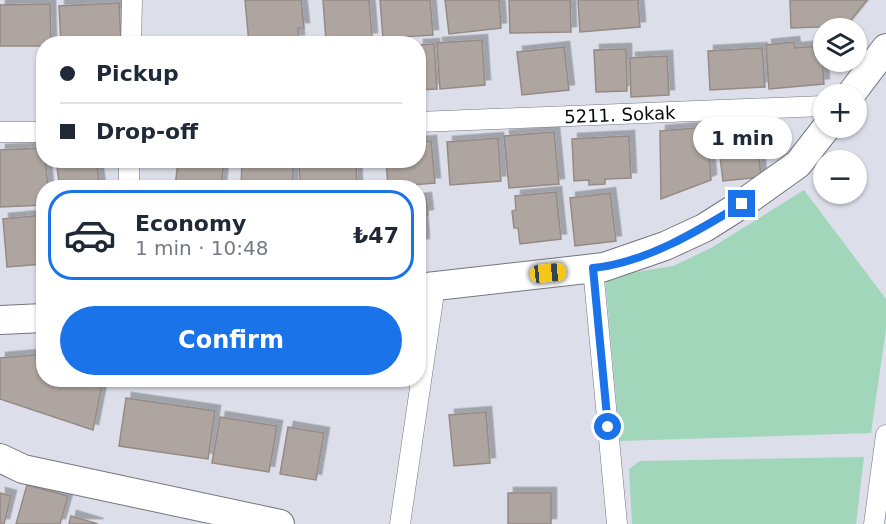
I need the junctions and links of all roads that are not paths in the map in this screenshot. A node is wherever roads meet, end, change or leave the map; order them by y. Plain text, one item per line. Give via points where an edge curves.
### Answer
1 (132, 0) edge
2 (131, 36) edge
3 (886, 48) edge
4 (859, 84) edge
5 (813, 106) edge
6 (426, 122) edge
7 (0, 132) edge
8 (36, 132) edge
9 (818, 138) edge
10 (593, 268) junction
11 (427, 287) edge
12 (36, 318) edge
13 (0, 320) edge
14 (416, 387) edge
15 (886, 435) edge
16 (0, 459) edge
17 (280, 524) edge
18 (400, 524) edge
19 (617, 524) edge
20 (874, 524) edge

1 - 2 street
3 - 4 street
5 - 6 street, 5211. Sokak
7 - 8 street
9 - 10 street via 798,164 704,228 644,254
10 - 11 street
10 - 19 street
12 - 13 street
14 - 18 street
15 - 20 street
16 - 17 street via 23,469

